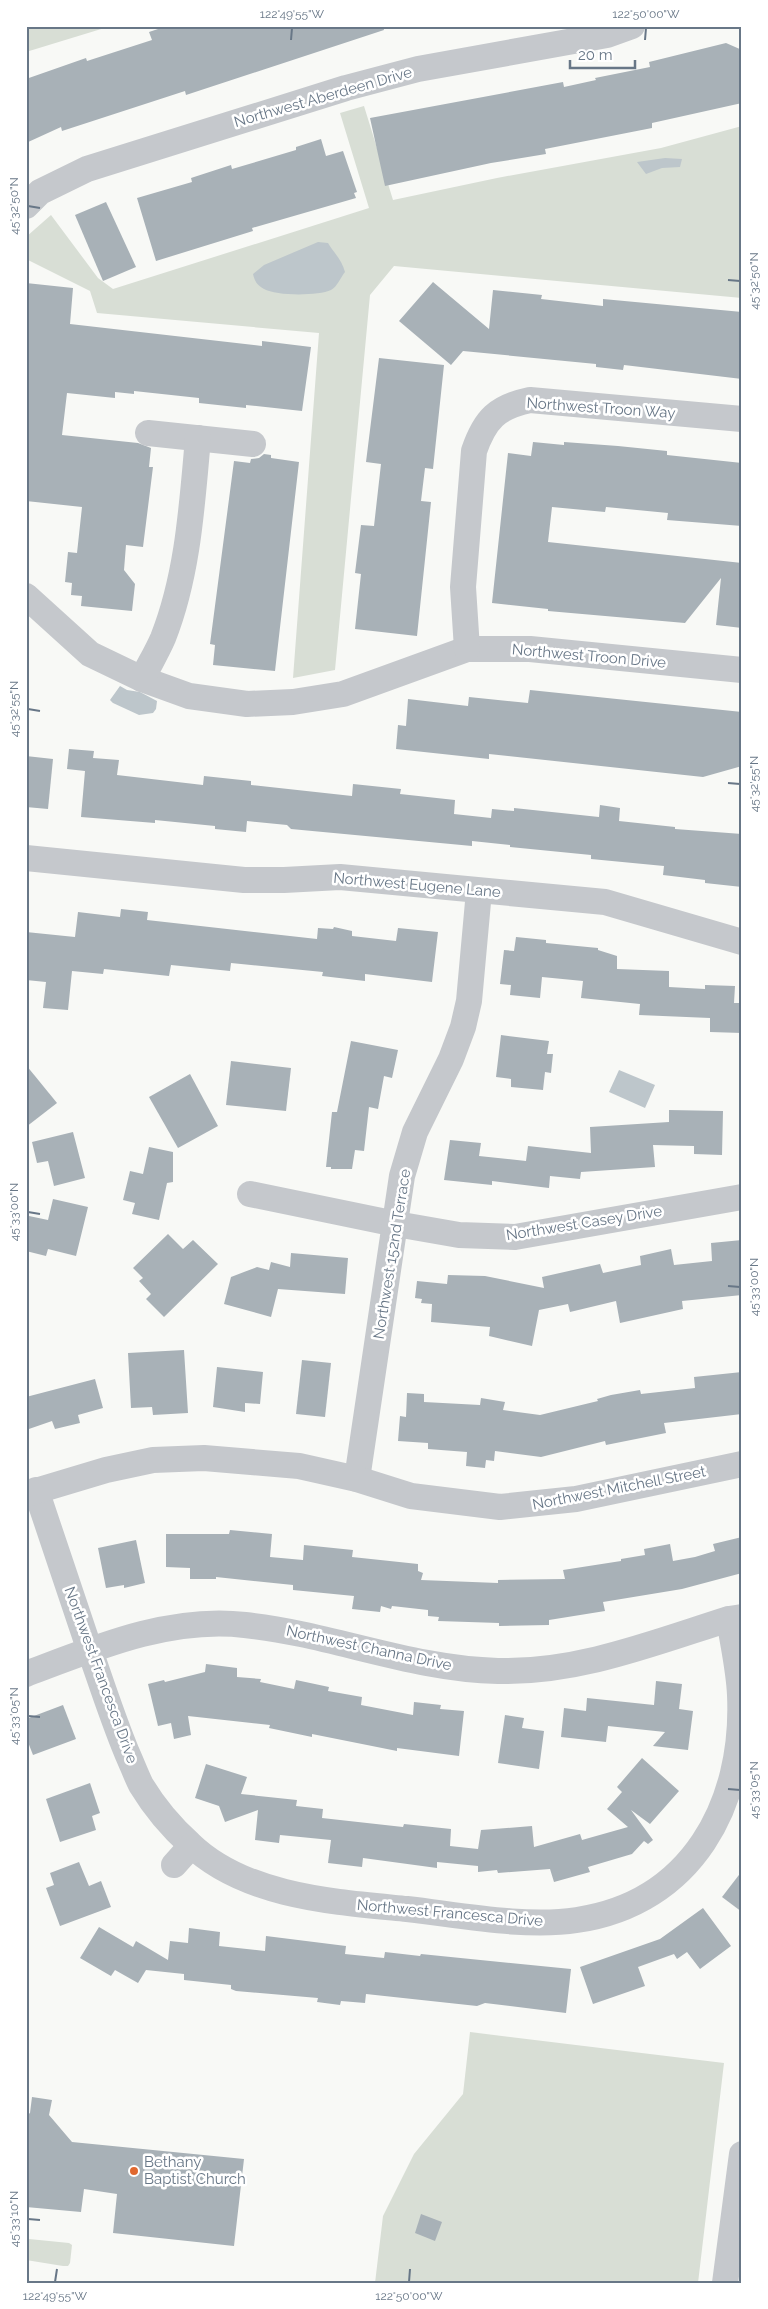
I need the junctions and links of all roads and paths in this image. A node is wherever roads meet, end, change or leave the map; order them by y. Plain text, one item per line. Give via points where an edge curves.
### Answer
1 (632, 26) edge
2 (26, 206) edge
3 (742, 418) edge
4 (148, 433) dead end
5 (198, 438) junction
6 (253, 444) dead end
7 (26, 596) edge
8 (467, 650) junction
9 (742, 670) edge
10 (142, 679) junction
11 (26, 858) edge
12 (479, 891) junction
13 (742, 942) edge
14 (250, 1194) dead end
15 (742, 1197) edge
16 (396, 1224) junction
17 (742, 1464) edge
18 (357, 1479) junction
19 (31, 1492) edge
20 (735, 1618) edge
21 (90, 1650) junction
22 (26, 1674) edge
23 (191, 1846) junction
24 (174, 1865) dead end
25 (742, 2154) edge
26 (727, 2282) edge

1 - 2 street, Northwest Aberdeen Drive via 607,35 418,69 346,88 86,169 40,192
3 - 8 street, Northwest Troon Way via 530,400 509,405 493,417 481,431 474,451 463,587
4 - 5 street
5 - 6 street
5 - 10 street via 183,568 163,638
7 - 10 street, Northwest Troon Drive via 90,654
8 - 9 street, Northwest Troon Drive via 530,649
8 - 10 street, Northwest Troon Drive via 343,694 293,702 247,704 190,696
11 - 12 street, Northwest Eugene Lane via 244,880 340,877
12 - 13 street, Northwest Eugene Lane via 604,902
12 - 16 street, Northwest 152nd Terrace via 469,1001 463,1027 416,1132 402,1176
14 - 16 street, Northwest Casey Drive
15 - 16 street, Northwest Casey Drive via 514,1237 459,1235
16 - 18 street, Northwest 152nd Terrace
17 - 18 street, Northwest Mitchell Street via 576,1499 500,1507 411,1496
18 - 19 street, Northwest Mitchell Street via 299,1466 204,1458 153,1460
19 - 21 street, Northwest Francesca Drive
20 - 21 street, Northwest Channa Drive via 593,1662 542,1670 497,1671 431,1664 244,1624 176,1626
20 - 23 street, Northwest Francesca Drive via 740,1730 724,1802 709,1836 689,1863 663,1886 633,1905 598,1917 536,1923 326,1901 271,1889 213,1864
21 - 22 street, Northwest Channa Drive
21 - 23 street, Northwest Francesca Drive via 117,1730 140,1783 162,1816
23 - 24 street
25 - 26 street

